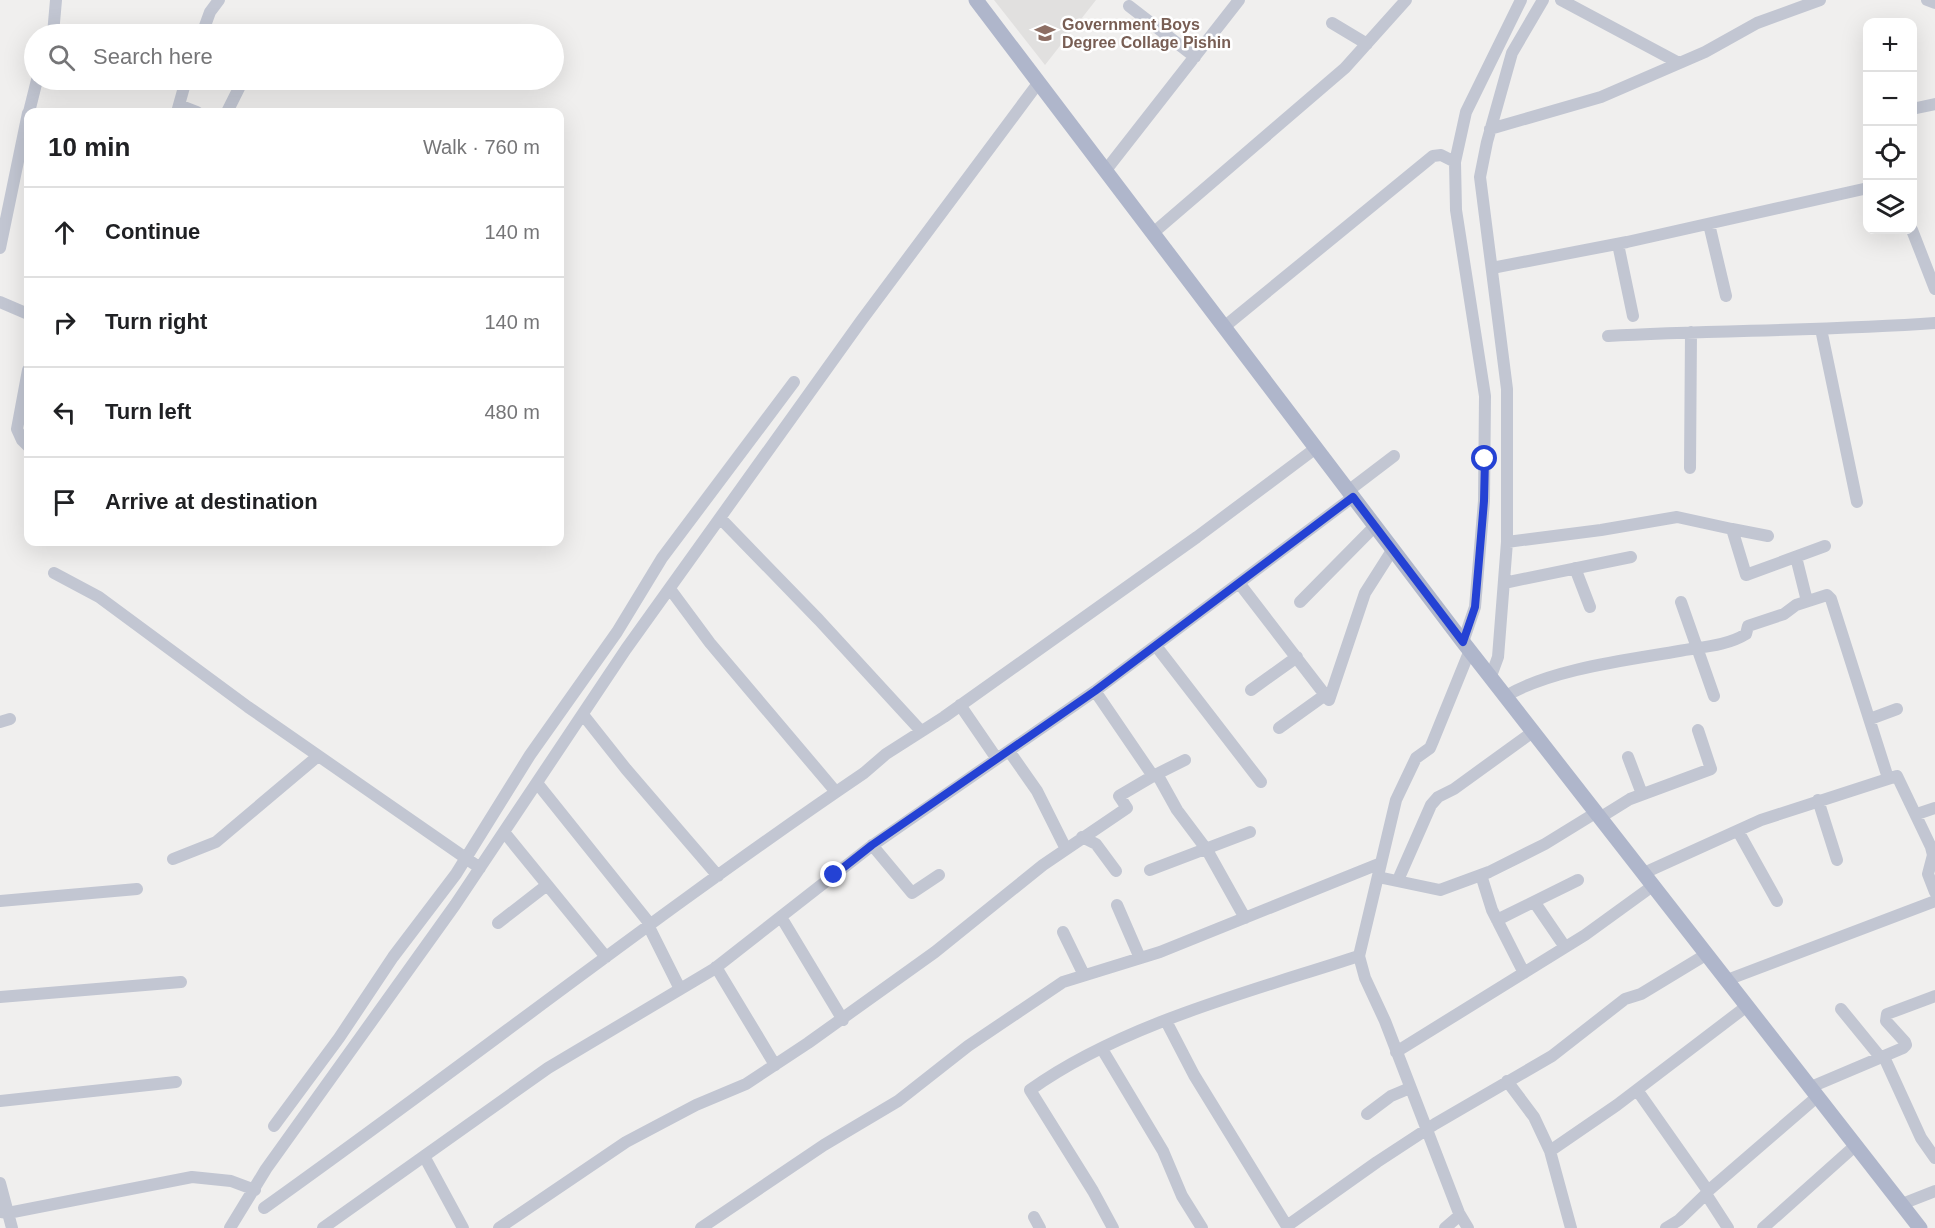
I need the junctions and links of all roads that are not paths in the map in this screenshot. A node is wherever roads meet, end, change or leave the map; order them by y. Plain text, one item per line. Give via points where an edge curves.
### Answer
1 (56, 0) edge
2 (219, 0) edge
3 (976, 0) edge
4 (1239, 0) edge
5 (1406, 0) edge
6 (1521, 0) edge
7 (1543, 0) edge
8 (1561, 0) edge
9 (1820, 0) edge
10 (1927, 0) edge
11 (1935, 3) edge
12 (1129, 6) dead end
13 (1332, 22) dead end
14 (54, 24) edge
15 (206, 24) edge
16 (1367, 44) junction
17 (1195, 57) junction
18 (1679, 63) junction
19 (1039, 82) junction
20 (35, 90) edge
21 (183, 90) edge
22 (238, 90) edge
23 (1935, 104) edge
24 (30, 108) edge
25 (178, 108) edge
26 (229, 108) edge
27 (1917, 109) edge
28 (1490, 129) junction
29 (24, 136) edge
30 (1455, 162) junction
31 (1106, 170) junction
32 (1863, 189) edge
33 (1709, 224) junction
34 (1153, 233) junction
35 (1914, 234) edge
36 (1618, 244) junction
37 (0, 248) edge
38 (1492, 268) junction
39 (1935, 289) edge
40 (1726, 296) dead end
41 (0, 302) edge
42 (24, 312) edge
43 (1633, 316) dead end
44 (1935, 323) edge
45 (1224, 327) junction
46 (1821, 329) junction
47 (1691, 332) junction
48 (1608, 336) dead end
49 (794, 382) dead end
50 (24, 391) edge
51 (24, 443) edge
52 (1316, 448) junction
53 (1394, 456) dead end
54 (1690, 468) dead end
55 (1351, 494) junction
56 (1857, 502) dead end
57 (721, 519) junction
58 (1376, 526) junction
59 (1732, 529) junction
60 (1768, 536) dead end
61 (1508, 542) junction
62 (1825, 546) dead end
63 (1393, 549) junction
64 (1631, 557) dead end
65 (1796, 557) junction
66 (1575, 568) junction
67 (54, 573) dead end
68 (1239, 583) junction
69 (1504, 583) junction
70 (670, 589) junction
71 (1808, 601) junction
72 (1300, 602) dead end
73 (1681, 602) dead end
74 (1590, 607) dead end
75 (1156, 646) junction
76 (1466, 646) junction
77 (1697, 648) junction
78 (1297, 657) junction
79 (1491, 676) junction
80 (1251, 690) dead end
81 (1095, 691) junction
82 (1325, 695) junction
83 (1506, 696) junction
84 (1714, 696) dead end
85 (960, 705) junction
86 (1897, 709) dead end
87 (584, 716) junction
88 (1870, 718) junction
89 (1279, 728) dead end
90 (1698, 730) dead end
91 (921, 731) junction
92 (1534, 731) junction
93 (1009, 751) junction
94 (318, 756) junction
95 (1628, 757) dead end
96 (997, 759) junction
97 (1185, 760) dead end
98 (1155, 775) junction
99 (1888, 778) junction
100 (1261, 782) dead end
101 (537, 783) junction
102 (836, 792) junction
103 (1642, 794) junction
104 (1818, 800) junction
105 (1935, 808) edge
106 (1599, 814) junction
107 (1917, 814) junction
108 (1738, 831) junction
109 (504, 832) junction
110 (1250, 832) dead end
111 (1082, 837) junction
112 (872, 845) junction
113 (1066, 849) junction
114 (1207, 850) junction
115 (173, 859) dead end
116 (465, 859) junction
117 (1837, 860) dead end
118 (1381, 863) junction
119 (480, 868) junction
120 (1150, 870) dead end
121 (1116, 871) dead end
122 (939, 875) dead end
123 (1482, 875) junction
124 (718, 876) junction
125 (1387, 879) junction
126 (1649, 879) junction
127 (1578, 880) dead end
128 (547, 885) junction
129 (137, 889) dead end
130 (1935, 892) edge
131 (0, 901) edge
132 (1777, 901) dead end
133 (1935, 901) edge
134 (1535, 903) junction
135 (1117, 905) dead end
136 (781, 917) junction
137 (1245, 918) junction
138 (1497, 920) junction
139 (498, 923) dead end
140 (649, 925) junction
141 (1063, 932) dead end
142 (1565, 947) junction
143 (1707, 954) junction
144 (1359, 956) junction
145 (606, 957) junction
146 (1140, 958) junction
147 (716, 967) junction
148 (1524, 973) junction
149 (1084, 975) junction
150 (1727, 980) junction
151 (181, 982) dead end
152 (680, 989) junction
153 (1935, 996) edge
154 (0, 997) edge
155 (1747, 1006) junction
156 (1841, 1009) dead end
157 (843, 1020) junction
158 (1166, 1021) junction
159 (1102, 1049) junction
160 (1396, 1052) junction
161 (1882, 1057) junction
162 (775, 1065) junction
163 (1507, 1081) junction
164 (176, 1082) dead end
165 (1410, 1089) junction
166 (1637, 1090) junction
167 (1814, 1092) junction
168 (0, 1101) edge
169 (1367, 1114) dead end
170 (274, 1126) dead end
171 (1426, 1130) junction
172 (1856, 1145) junction
173 (1550, 1150) junction
174 (424, 1156) junction
175 (1935, 1158) edge
176 (0, 1184) edge
177 (255, 1190) junction
178 (1935, 1191) edge
179 (1707, 1192) junction
180 (1902, 1204) junction
181 (264, 1208) dead end
182 (4, 1212) edge
183 (1460, 1215) junction
184 (1288, 1227) edge
185 (12, 1228) edge
186 (230, 1228) edge
187 (323, 1228) edge
188 (463, 1228) edge
189 (499, 1228) edge
190 (701, 1228) edge
191 (1113, 1228) edge
192 (1202, 1228) edge
193 (1445, 1228) edge
194 (1468, 1228) edge
195 (1571, 1228) edge
196 (1666, 1228) edge
197 (1728, 1228) edge
198 (1763, 1228) edge
199 (1920, 1228) edge

1 - 14 street
2 - 15 street
3 - 19 main road
4 - 17 street
5 - 16 street
6 - 30 street via 1466,112
7 - 28 street via 1512,53
8 - 18 street
9 - 18 street via 1756,23
10 - 11 street
12 - 17 street
13 - 16 street
16 - 34 street via 1345,68
17 - 31 street
18 - 28 street via 1601,97
19 - 31 main road
19 - 57 street via 861,321
20 - 24 street
21 - 25 street
22 - 26 street
23 - 27 street
28 - 38 street via 1480,177
29 - 37 street
30 - 45 street via 1433,156
30 - 76 street via 1456,210 1485,396 1484,501 1475,607
31 - 34 main road
32 - 33 street
33 - 36 street
33 - 40 street
34 - 45 main road
35 - 39 street
36 - 38 street
36 - 43 street
38 - 61 street via 1508,389
41 - 42 street
44 - 46 street
45 - 52 main road
46 - 47 street
46 - 56 street
47 - 48 street
47 - 54 street
49 - 116 street via 662,558
50 - 51 street via 17,429
52 - 55 main road
52 - 85 street
53 - 55 street
55 - 58 main road
55 - 68 street
57 - 70 street
57 - 91 street
58 - 63 main road
58 - 72 street
59 - 60 street
59 - 61 street via 1677,517
59 - 65 street via 1746,575
61 - 69 street
62 - 65 street
63 - 76 main road
63 - 82 street via 1365,593 1329,700
64 - 66 street
65 - 71 street
66 - 69 street
66 - 74 street
67 - 94 street via 128,617
68 - 75 street
68 - 78 street
69 - 79 street via 1498,657
70 - 87 street
70 - 102 street via 710,643
71 - 77 street via 1748,626 1743,637
71 - 88 street via 1827,595 1832,599
73 - 77 street
75 - 81 street
75 - 100 street
76 - 79 main road
76 - 118 street via 1433,741 1416,758 1399,791
77 - 83 street via 1616,662 1524,685
77 - 84 street
78 - 80 street
78 - 82 street
79 - 83 main road
81 - 93 street
81 - 98 street
82 - 89 street
83 - 92 main road
85 - 91 street
85 - 96 street
86 - 88 street
87 - 101 street
87 - 124 street
88 - 99 street
90 - 103 street via 1711,769
91 - 102 street
92 - 106 main road
92 - 125 street via 1438,797
93 - 96 street
93 - 113 street via 1037,791
94 - 115 street via 216,842
94 - 116 street
95 - 103 street
96 - 112 street
97 - 98 street
98 - 111 street via 1119,795 1127,808
98 - 114 street
99 - 104 street
99 - 107 street via 1901,778
101 - 109 street
101 - 140 street
102 - 124 street
103 - 106 street
104 - 108 street
104 - 117 street
105 - 107 street
106 - 123 street
106 - 126 main road
107 - 130 street via 1933,855 1928,870
108 - 126 street
108 - 132 street
109 - 119 street
109 - 128 street
110 - 114 street
111 - 113 street
111 - 121 street via 1096,844
112 - 122 street via 912,893
112 - 136 street
113 - 157 street
114 - 120 street
114 - 137 street
116 - 119 street
116 - 170 street
118 - 125 street
118 - 137 street
119 - 177 street via 318,1094
123 - 125 street via 1440,890
123 - 138 street
124 - 140 street
125 - 144 street
126 - 142 street
126 - 143 main road
127 - 134 street
128 - 139 street
128 - 145 street
129 - 131 street
133 - 150 street
134 - 138 street
134 - 142 street
135 - 146 street
136 - 147 street
136 - 157 street
137 - 146 street
138 - 148 street
140 - 145 street
140 - 152 street
141 - 149 street
142 - 148 street
143 - 150 main road
143 - 163 street via 1641,994 1625,999 1552,1056
144 - 158 street
144 - 160 street
145 - 181 street
146 - 149 street
147 - 152 street
147 - 162 street
148 - 160 street
149 - 190 street via 1063,982 1029,1003 898,1101 824,1145
150 - 155 main road
151 - 154 street
152 - 174 street via 548,1068
153 - 161 street via 1887,1014 1886,1022 1906,1045
155 - 166 street
155 - 167 main road
156 - 161 street
157 - 162 street
158 - 159 street
158 - 184 street via 1182,1055
159 - 191 street via 1055,1072 1030,1090
159 - 192 street via 1163,1151 1182,1196
160 - 165 street
161 - 167 street
161 - 175 street
162 - 189 street via 746,1084 626,1142
163 - 171 street
163 - 173 street via 1534,1116
164 - 168 street
165 - 169 street via 1391,1096
165 - 171 street
166 - 173 street
166 - 179 street
167 - 172 main road
167 - 179 street
171 - 183 street
171 - 184 street
172 - 180 main road
172 - 198 street
173 - 195 street
174 - 187 street
174 - 188 street
176 - 182 street
177 - 182 street via 231,1181 192,1176
177 - 186 street
178 - 180 street
179 - 196 street
179 - 197 street
180 - 199 main road
182 - 185 street
183 - 193 street
183 - 194 street

